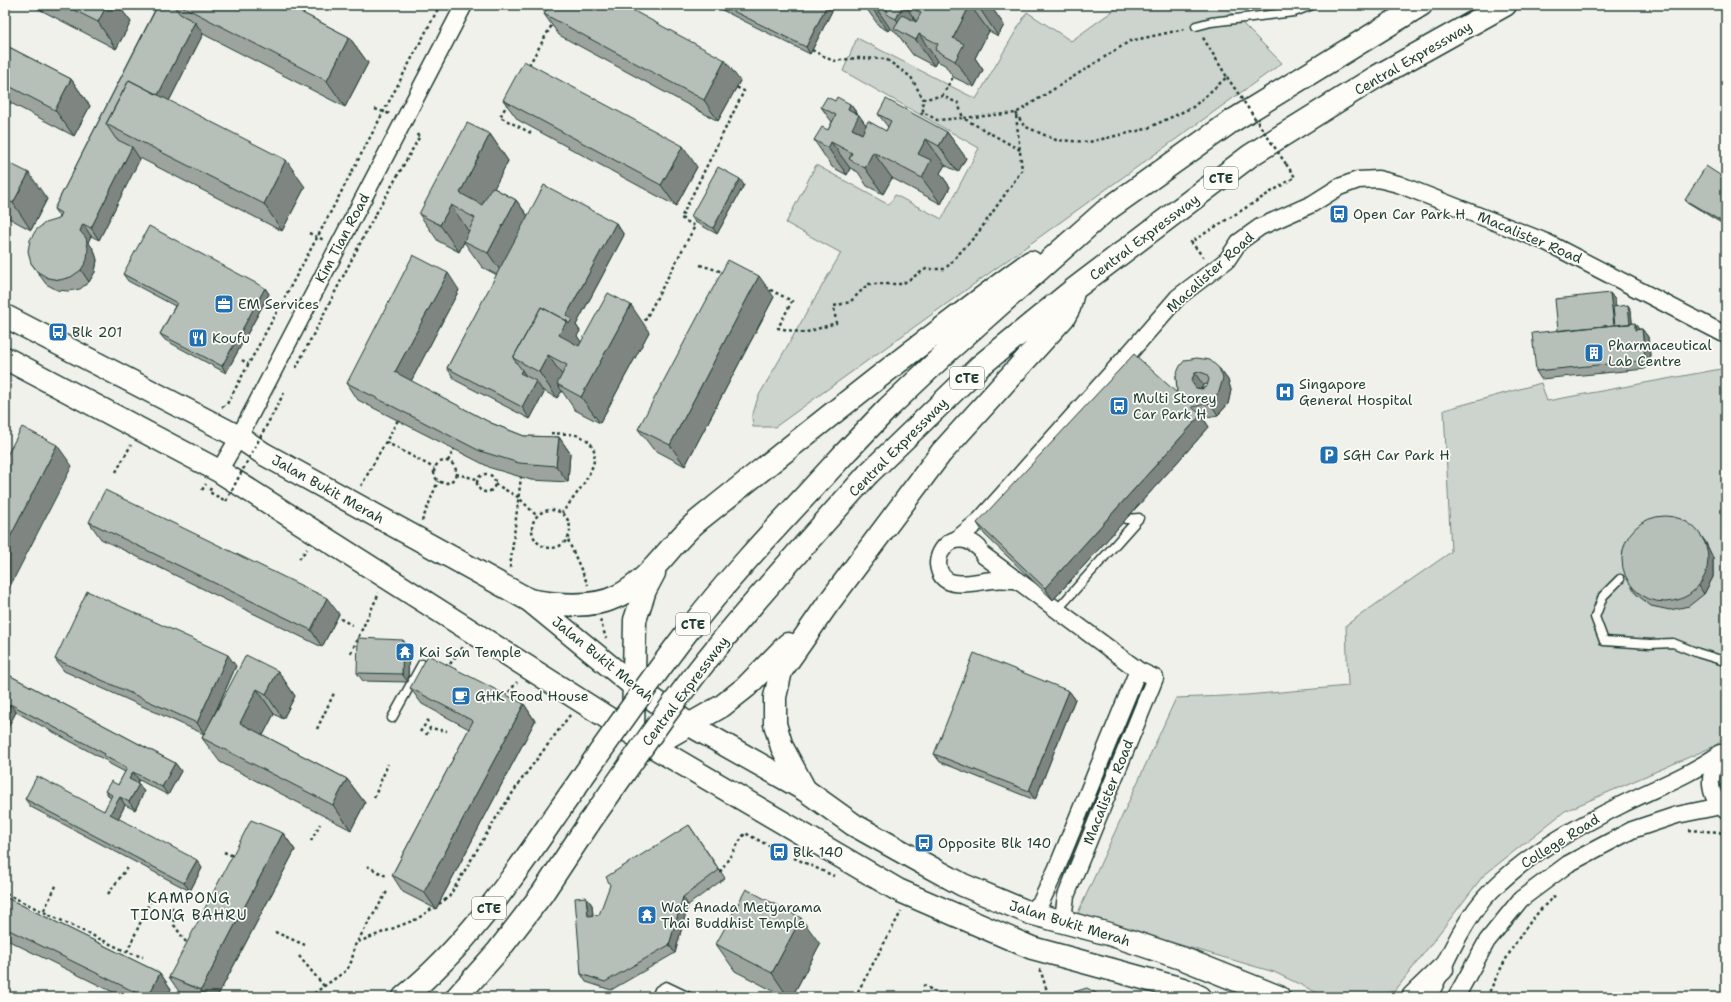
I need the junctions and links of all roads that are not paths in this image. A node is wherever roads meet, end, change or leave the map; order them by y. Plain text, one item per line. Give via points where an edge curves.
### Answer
1 (464, 5) edge
2 (1312, 5) edge
3 (1421, 5) edge
4 (1505, 5) edge
5 (1196, 26) road end
6 (1104, 212) junction
7 (1074, 290) junction
8 (5, 316) edge
9 (1726, 335) edge
10 (5, 358) edge
11 (239, 437) junction
12 (219, 471) junction
13 (1126, 519) edge
14 (980, 520) junction
15 (957, 539) junction
16 (981, 552) junction
17 (662, 557) junction
18 (1620, 579) edge
19 (1014, 580) junction
20 (972, 582) junction
21 (529, 600) junction
22 (827, 605) junction
23 (1057, 610) junction
24 (1726, 660) edge
25 (422, 664) edge
26 (1138, 670) junction
27 (634, 686) junction
28 (392, 718) dead end
29 (690, 725) junction
30 (633, 732) junction
31 (652, 746) junction
32 (1723, 751) edge
33 (805, 790) junction
34 (1723, 808) edge
35 (1030, 913) junction
36 (1070, 925) junction
37 (1442, 969) junction
38 (404, 997) edge
39 (457, 997) edge
40 (656, 997) edge
41 (689, 997) edge
42 (1200, 997) edge
43 (1279, 997) edge
44 (1413, 997) edge
45 (1429, 997) edge
46 (1456, 997) edge

1 - 11 street, Kim Tian Road
2 - 5 lane via 1294,12
3 - 6 main road, CTE via 1229,123
4 - 7 main road, Central Expressway / CTE via 1376,77 1252,155
6 - 17 main road via 998,286 862,390 685,531
6 - 38 main road, CTE, bridge via 888,408 766,539 692,626 471,931
7 - 22 main road via 1064,317 941,453
7 - 39 main road, Central Expressway / CTE, bridge via 980,366 868,474 790,561 716,648 654,731 542,894 498,951
8 - 11 main road, Jalan Bukit Merah
9 - 14 street, Macalister Road via 1546,242 1398,184 1358,180 1260,227 1239,242 1227,260 1178,297
10 - 12 main road
11 - 12 street, Kim Tian Road
11 - 21 main road, Jalan Bukit Merah via 264,454
12 - 30 main road
13 - 23 lane via 1139,518
14 - 15 street, Macalister Road
14 - 16 street via 977,535
15 - 16 street, Macalister Road via 973,542
15 - 20 street, Macalister Road via 944,547 940,554 940,572 952,583 960,585
16 - 19 street, Macalister Road
16 - 20 street via 982,571
17 - 21 main road via 637,585 617,596 594,603 566,604
17 - 27 main road via 645,590 635,620
18 - 24 lane via 1603,596 1595,617 1604,641 1673,643
19 - 20 street, Macalister Road
19 - 23 street, Macalister Road
21 - 27 main road, Jalan Bukit Merah
22 - 29 main road via 746,687 722,706
22 - 33 main road via 781,672 775,697 775,724 782,747
23 - 26 street, Macalister Road
25 - 28 lane
26 - 35 street, Macalister Road via 1056,870 1041,902
26 - 36 street, Macalister Road via 1155,678 1066,896 1064,911
27 - 29 main road, Jalan Bukit Merah
27 - 30 main road
29 - 31 main road
29 - 33 main road, Jalan Bukit Merah
30 - 31 main road
31 - 42 main road via 898,890 1032,948 1183,989
32 - 34 street via 1713,765 1710,780 1713,794
32 - 37 street, College Road via 1699,768 1575,829 1532,855 1491,890 1463,928
33 - 35 main road, Jalan Bukit Merah via 854,825 915,859 963,885
34 - 46 street, College Road via 1677,815 1632,830 1568,864 1521,899 1487,941
35 - 36 main road, Jalan Bukit Merah
36 - 43 main road, Jalan Bukit Merah via 1109,934 1184,959
37 - 44 main road
37 - 45 street, College Road
40 - 41 lane via 659,990 666,986

